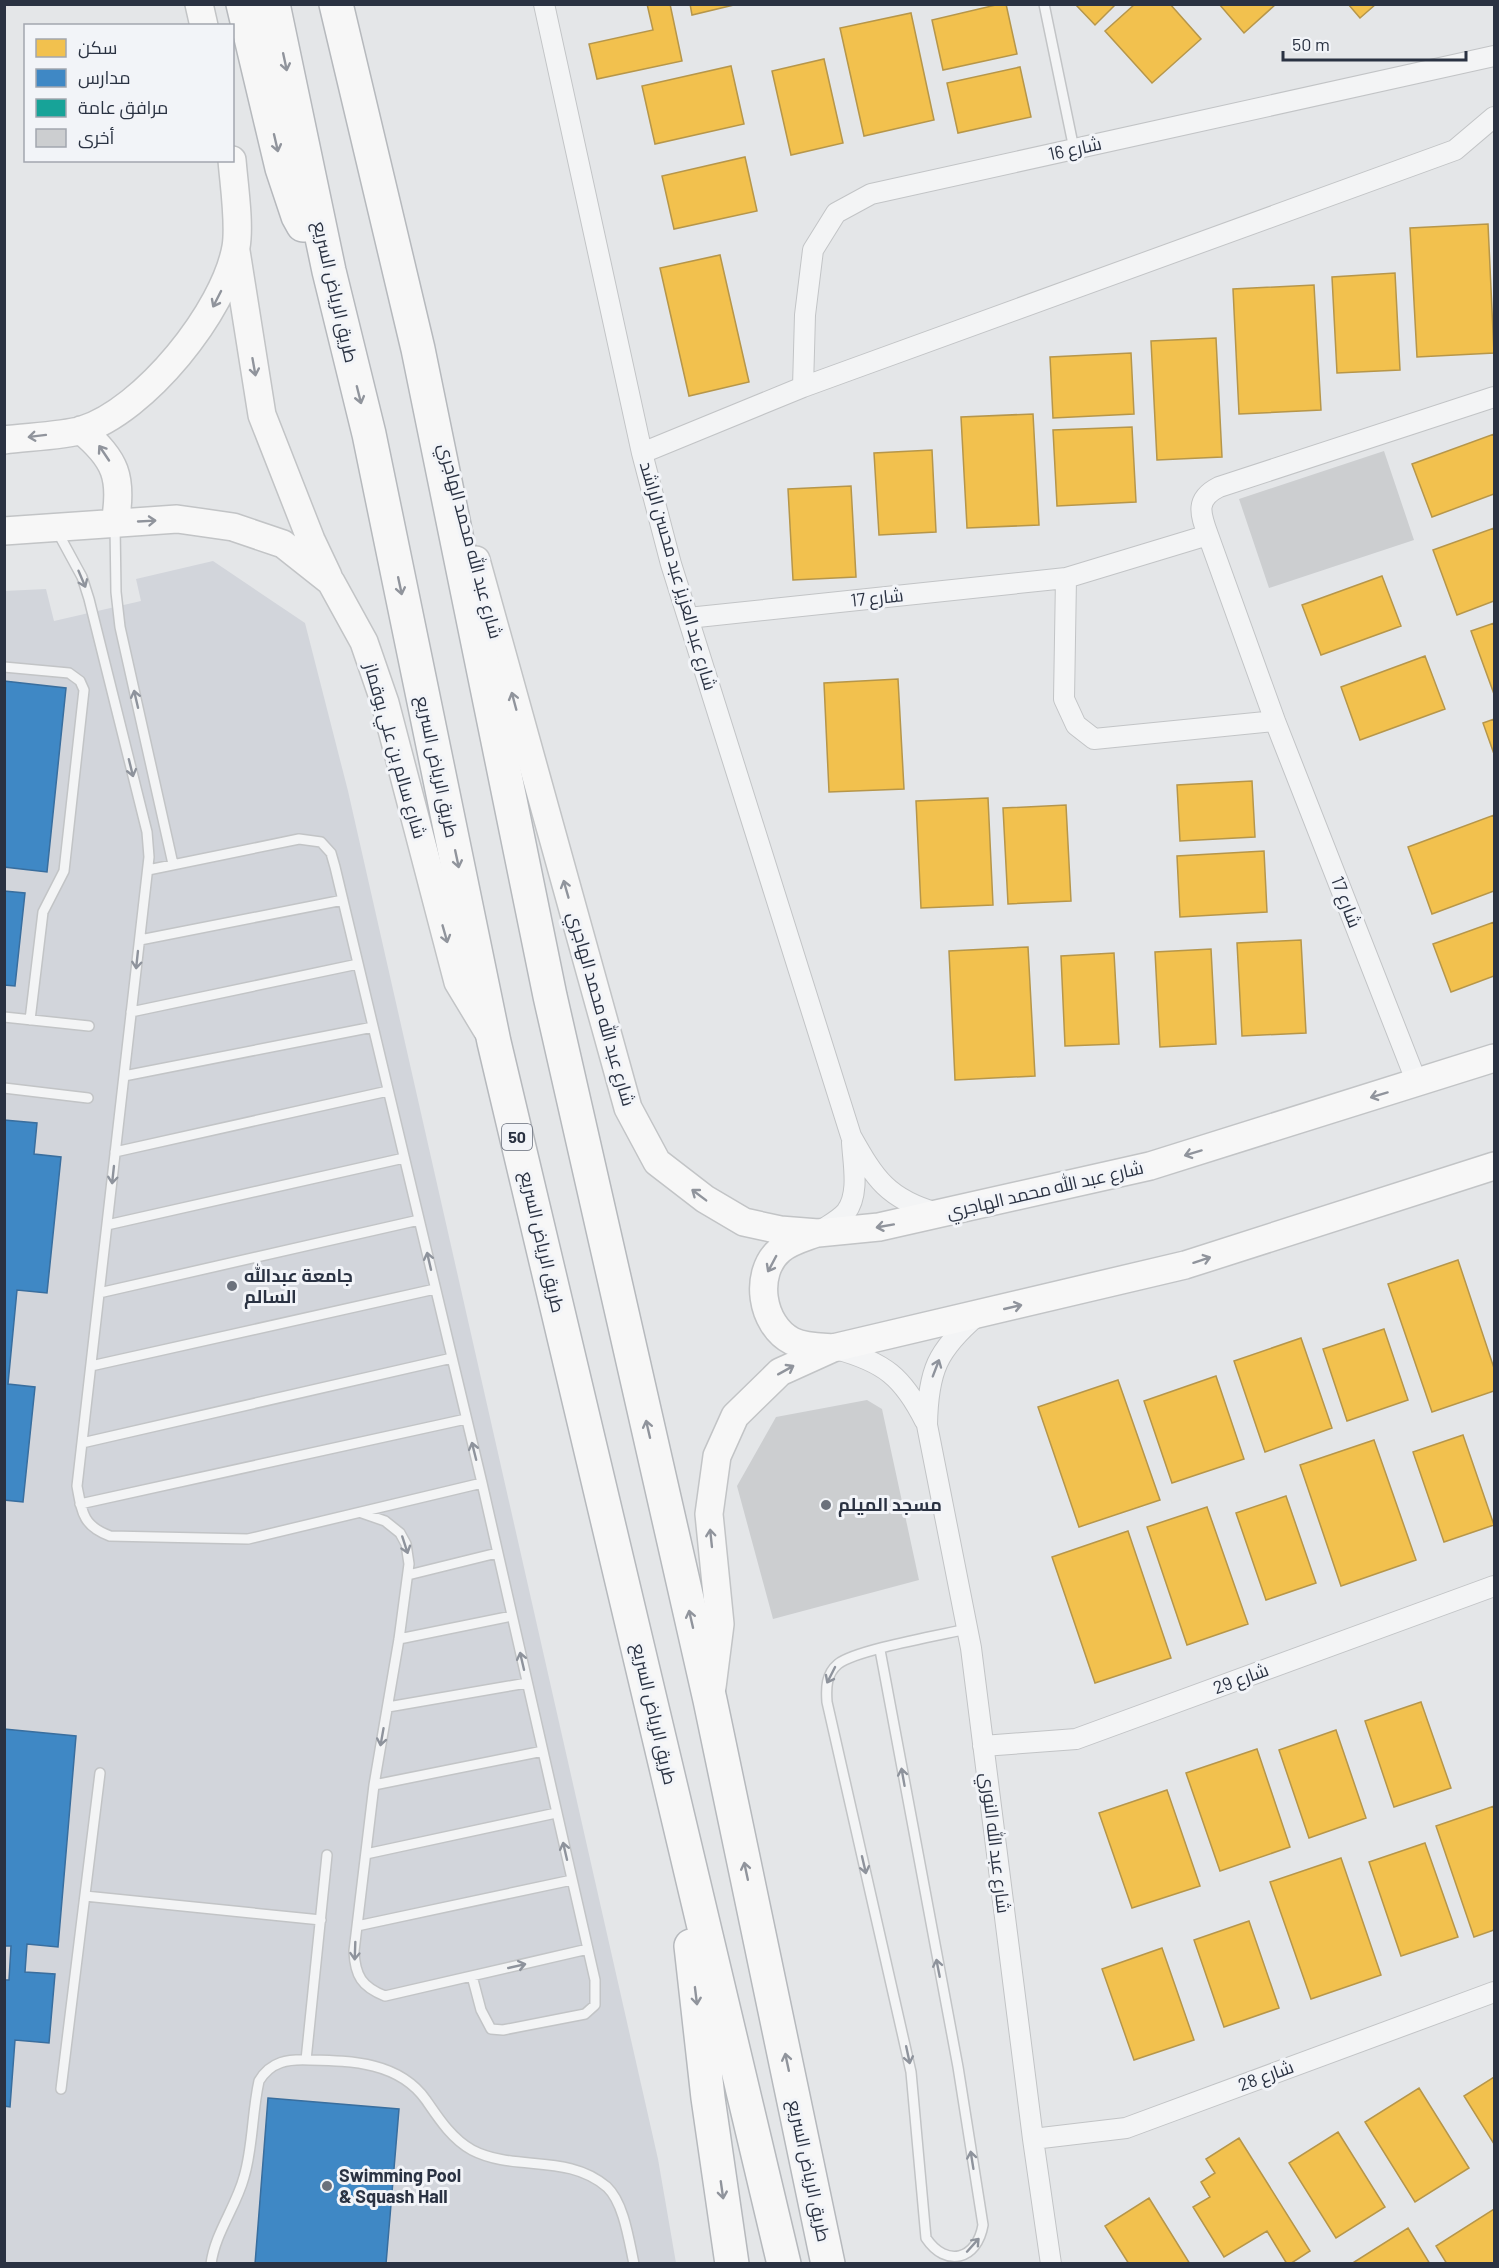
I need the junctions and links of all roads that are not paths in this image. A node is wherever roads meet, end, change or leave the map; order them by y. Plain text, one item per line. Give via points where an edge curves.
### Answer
1 (199, 4) edge
2 (243, 4) edge
3 (273, 4) edge
4 (336, 4) edge
5 (544, 4) edge
6 (1044, 4) edge
7 (204, 24) edge
8 (1494, 56) edge
9 (1494, 117) edge
10 (1074, 149) junction
11 (232, 162) edge
12 (236, 247) junction
13 (329, 271) junction
14 (417, 349) junction
15 (803, 387) junction
16 (1494, 398) edge
17 (81, 430) junction
18 (4, 440) edge
19 (642, 453) junction
20 (115, 523) junction
21 (55, 527) junction
22 (4, 531) edge
23 (1208, 535) junction
24 (1066, 578) junction
25 (331, 582) junction
26 (688, 618) junction
27 (4, 667) edge
28 (1275, 721) junction
29 (173, 864) junction
30 (148, 870) junction
31 (343, 900) junction
32 (140, 940) junction
33 (358, 964) junction
34 (131, 1012) junction
35 (4, 1017) edge
36 (30, 1020) junction
37 (89, 1026) dead end
38 (373, 1027) junction
39 (494, 1042) junction
40 (1494, 1058) edge
41 (124, 1076) junction
42 (1417, 1083) junction
43 (4, 1088) edge
44 (388, 1091) junction
45 (88, 1098) dead end
46 (851, 1136) junction
47 (115, 1152) junction
48 (404, 1158) junction
49 (1494, 1166) edge
50 (942, 1214) junction
51 (419, 1220) junction
52 (107, 1225) junction
53 (818, 1233) junction
54 (435, 1289) junction
55 (99, 1293) junction
56 (979, 1315) junction
57 (833, 1348) junction
58 (452, 1358) junction
59 (91, 1366) junction
60 (466, 1419) junction
61 (927, 1425) junction
62 (82, 1443) junction
63 (482, 1483) junction
64 (81, 1504) junction
65 (360, 1512) junction
66 (497, 1553) junction
67 (408, 1575) junction
68 (1494, 1587) edge
69 (512, 1616) junction
70 (967, 1629) junction
71 (399, 1639) junction
72 (880, 1650) junction
73 (527, 1683) junction
74 (710, 1700) junction
75 (388, 1707) junction
76 (982, 1746) junction
77 (543, 1751) junction
78 (100, 1773) dead end
79 (374, 1785) junction
80 (673, 1792) junction
81 (556, 1813) junction
82 (366, 1854) junction
83 (327, 1855) dead end
84 (572, 1880) junction
85 (85, 1896) junction
86 (321, 1920) junction
87 (357, 1926) junction
88 (588, 1949) junction
89 (472, 1976) junction
90 (1494, 1992) edge
91 (306, 2060) junction
92 (61, 2089) dead end
93 (802, 2135) junction
94 (1033, 2139) junction
95 (212, 2264) edge
96 (634, 2264) edge
97 (732, 2264) edge
98 (784, 2264) edge
99 (828, 2264) edge
100 (844, 2264) edge
101 (1051, 2264) edge

1 - 7 main road
2 -> 13 highway via 282,168 298,216
3 -> 13 highway, طريق الرياض السريع / 50
4 - 14 highway, طريق الرياض السريع
5 - 19 street, شارع عبد العزيز عبد محسن الراشد
6 - 10 lane
8 - 10 street, شارع 16
9 - 15 street via 1455,150
10 - 15 street, شارع 16 via 871,194 836,213 813,250 805,315
11 - 12 main road
12 -> 17 main road via 218,299 157,381 120,412
12 -> 25 main road via 262,415
13 -> 39 highway, طريق الرياض السريع / 50 via 369,434
53 -> 14 main road, شارع عبد الله محمد الهاجري via 744,1222 705,1199 657,1162 628,1108
74 -> 14 highway, طريق الرياض السريع via 550,996
15 - 19 street
16 - 23 street via 1219,487 1203,499 1201,510
17 -> 18 main road
20 -> 17 main road via 120,497 115,471 102,447
19 - 26 street, شارع عبد العزيز عبد محسن الراشد
20 - 21 main road, شارع سالم بن علي بوقماز
20 -> 25 main road, شارع سالم بن علي بوقماز via 177,519 233,527 283,544
29 -> 20 lane via 120,627
21 - 22 main road, شارع سالم بن علي بوقماز
21 -> 30 lane via 89,598 147,832
23 - 24 street, شارع 17
23 - 28 street, شارع 17
24 - 26 street, شارع 17
24 - 28 street via 1064,699 1076,725 1094,739
25 -> 39 main road, شارع سالم بن علي بوقماز via 364,642 386,704 458,982
26 - 46 street, شارع عبد العزيز عبد محسن الراشد
27 - 36 lane via 69,673 81,681 84,690 64,871 43,912
28 - 42 street, شارع 17
29 - 30 lane
29 - 31 lane via 310,839 321,842 331,854
30 - 32 lane
31 - 32 lane
31 - 33 lane
32 -> 34 lane
33 - 34 lane
33 - 38 lane
34 - 41 lane
35 - 36 lane
36 - 37 lane
38 - 41 lane
38 - 44 lane
39 - 80 highway, طريق الرياض السريع / 50
40 - 42 main road, شارع عبد الله محمد الهاجري
41 - 47 lane
42 -> 50 main road, شارع عبد الله محمد الهاجري via 1150,1166
43 - 45 lane
44 - 47 lane
44 - 48 lane
46 - 50 street, شارع عبد العزيز عبد محسن الراشد via 884,1186 911,1205
46 - 53 street, شارع عبد العزيز عبد محسن الراشد via 853,1197 845,1212
47 -> 52 lane
48 - 51 lane
48 - 52 lane
56 -> 49 main road via 1185,1265
50 -> 53 main road, شارع عبد الله محمد الهاجري via 879,1227
54 -> 51 lane
51 - 55 lane
52 - 55 lane
53 -> 57 main road via 780,1250 768,1267 763,1288 766,1309 776,1327 792,1341
54 - 58 lane
54 - 59 lane
55 - 59 lane
56 - 57 main road
61 -> 56 street, شارع عبد الله النوري via 928,1393 937,1362 954,1336
57 - 61 street, شارع عبد الله النوري via 864,1356 891,1373 913,1396
74 -> 57 main road via 720,1624 709,1514 717,1456 735,1416 780,1372
58 - 60 lane
58 - 62 lane
59 - 62 lane
63 -> 60 lane
60 - 64 lane
61 - 70 street, شارع عبد الله النوري
62 - 64 lane via 77,1486
63 - 65 lane
63 - 66 lane
64 - 65 lane via 95,1531 110,1536 248,1539
65 -> 67 lane via 385,1521 400,1533 406,1544
66 - 67 lane
66 - 69 lane
67 - 71 lane
68 - 76 street, شارع 29 via 1076,1739
69 - 71 lane
73 -> 69 lane
70 - 72 lane
70 - 76 street, شارع عبد الله النوري
71 - 75 lane
72 -> 72 lane via 849,1657 837,1665 826,1686 826,1702 911,2072 926,2238 943,2256 955,2257 977,2245 982,2225 958,2067
73 - 75 lane
73 - 77 lane
93 -> 74 highway, طريق الرياض السريع
75 -> 79 lane
76 - 94 street, شارع عبد الله النوري
77 - 79 lane
77 - 81 lane
78 - 85 lane
79 - 82 lane
80 -> 97 highway
80 - 98 highway, طريق الرياض السريع / 50
81 - 82 lane
84 -> 81 lane
82 - 87 lane
83 - 86 lane
84 - 87 lane
84 - 88 lane
85 - 86 lane
85 - 92 lane
86 - 91 lane
87 -> 89 lane via 355,1966 371,1991 386,1996
89 -> 88 lane
88 - 89 lane via 597,1995 595,2005 585,2014 503,2030 490,2029
90 - 94 street, شارع 28 via 1126,2128
91 - 95 lane via 276,2063 259,2081 245,2175 218,2236
91 - 96 lane via 350,2061 384,2069 412,2086 457,2140 472,2150 495,2158 558,2165 597,2180 615,2197
93 - 99 highway, طريق الرياض السريع
93 - 100 highway
94 - 101 street, شارع عبد الله النوري

